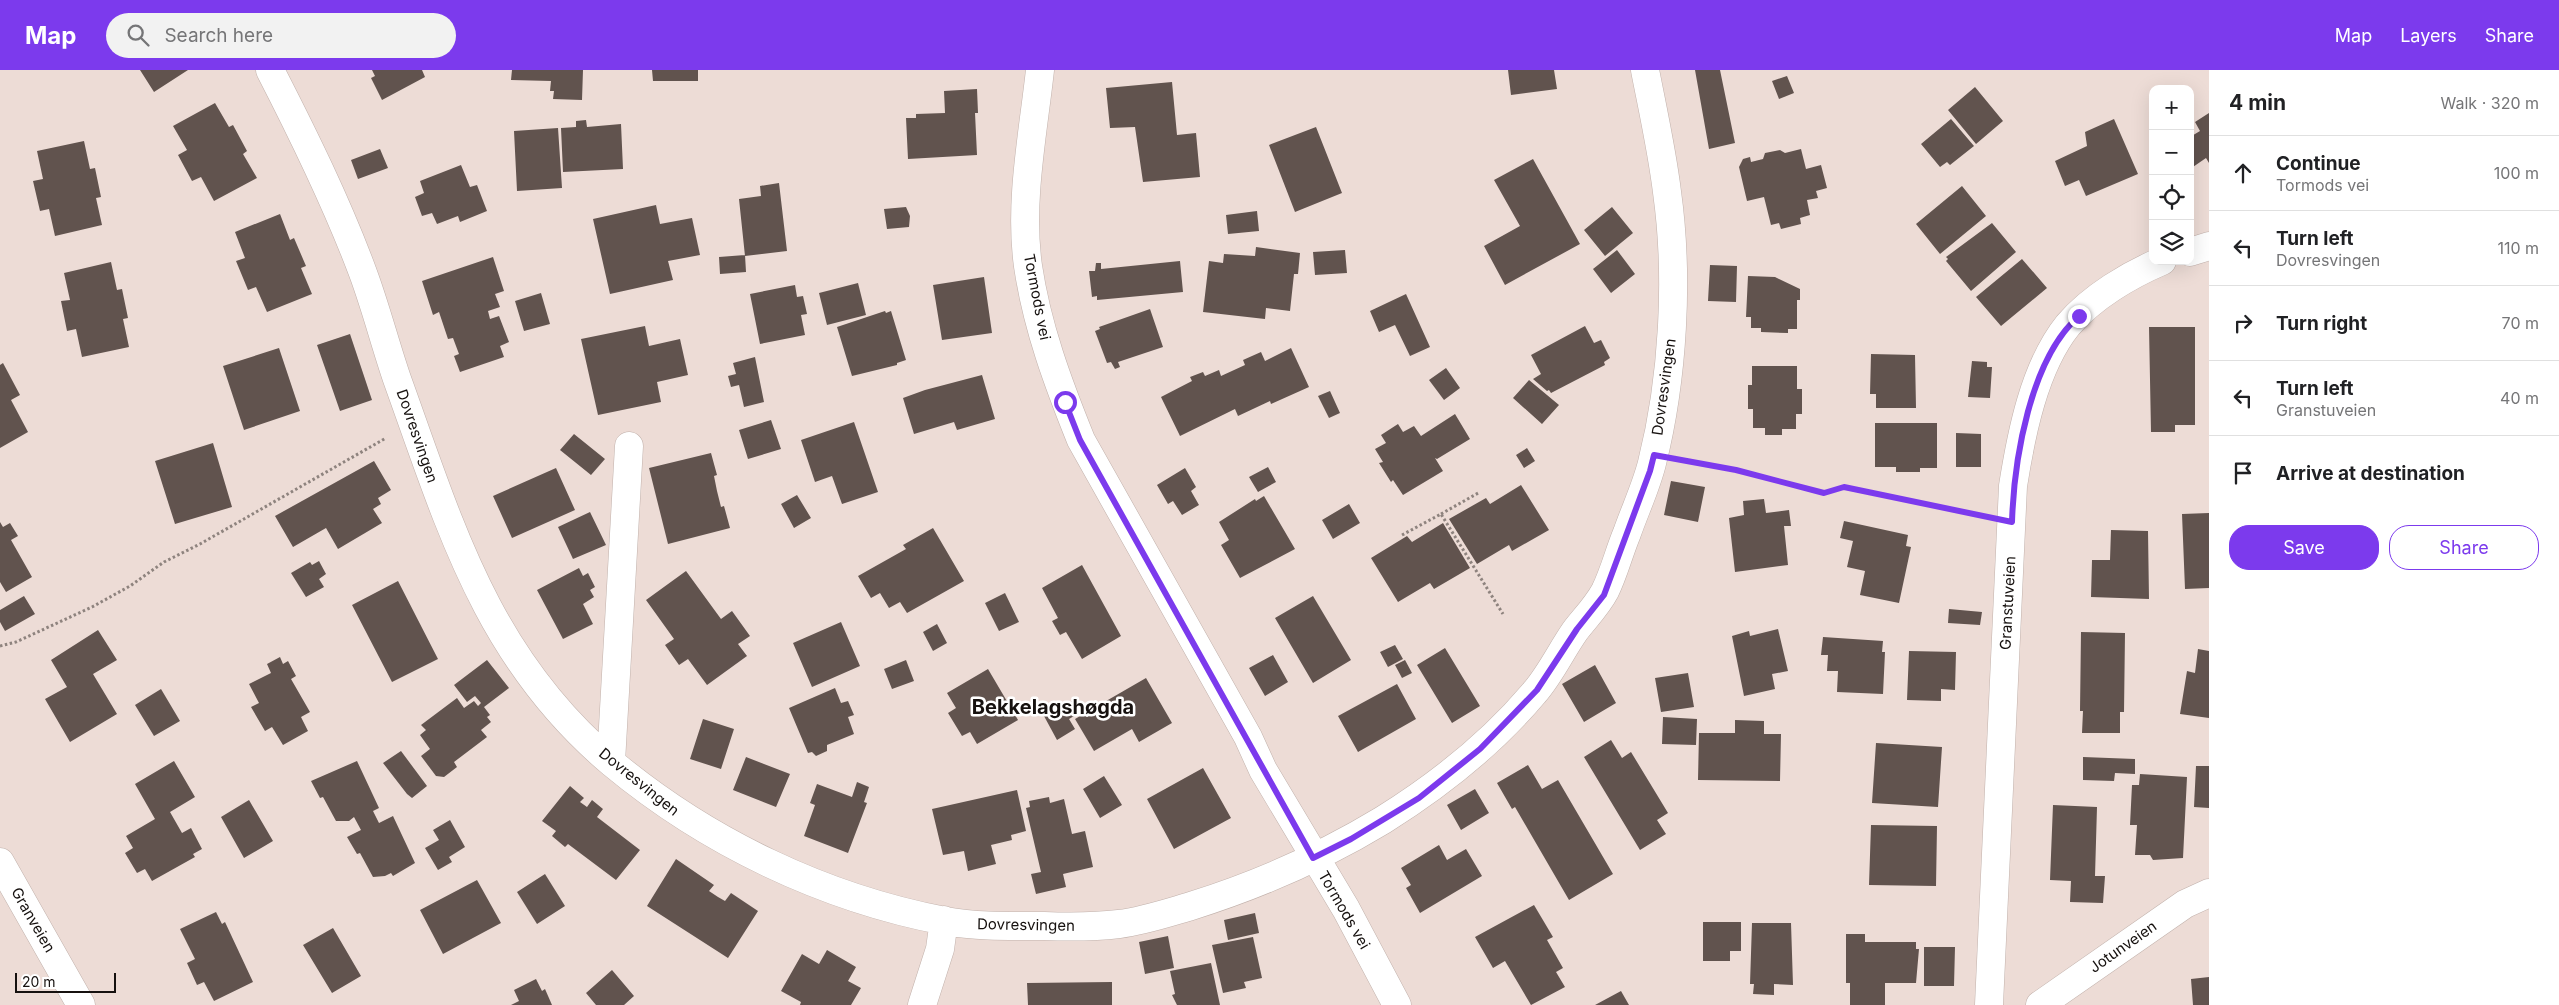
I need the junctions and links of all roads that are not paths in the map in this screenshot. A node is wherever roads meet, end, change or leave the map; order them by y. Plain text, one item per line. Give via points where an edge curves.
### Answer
1 (270, 70) edge
2 (1040, 70) edge
3 (1645, 70) edge
4 (2209, 246) edge
5 (2194, 251) edge
6 (2153, 265) edge
7 (629, 446) dead end
8 (611, 762) junction
9 (1313, 858) junction
10 (0, 862) edge
11 (2209, 893) edge
12 (944, 920) junction
13 (82, 1005) edge
14 (922, 1005) edge
15 (1397, 1005) edge
16 (1989, 1005) edge
17 (2040, 1005) edge

1 - 8 street, Dovresvingen via 361,267 434,487 463,560 500,632 550,701
2 - 9 street, Tormods vei via 1027,196 1028,265 1040,330 1080,440
3 - 9 street, Dovresvingen via 1668,196 1673,293 1669,362 1650,471 1604,595 1537,690 1480,749 1426,793
4 - 5 street
6 - 16 street, Granstuveien via 2089,306 2068,325 2043,367 2019,445 2013,486
7 - 8 street
8 - 12 street, Dovresvingen via 687,820 733,846 825,886
9 - 12 street, Dovresvingen via 1242,890 1156,917 1116,924 986,926
9 - 15 street, Tormods vei via 1346,909
10 - 13 street, Granveien
11 - 17 street, Jotunveien via 2185,904
12 - 14 street via 940,948

